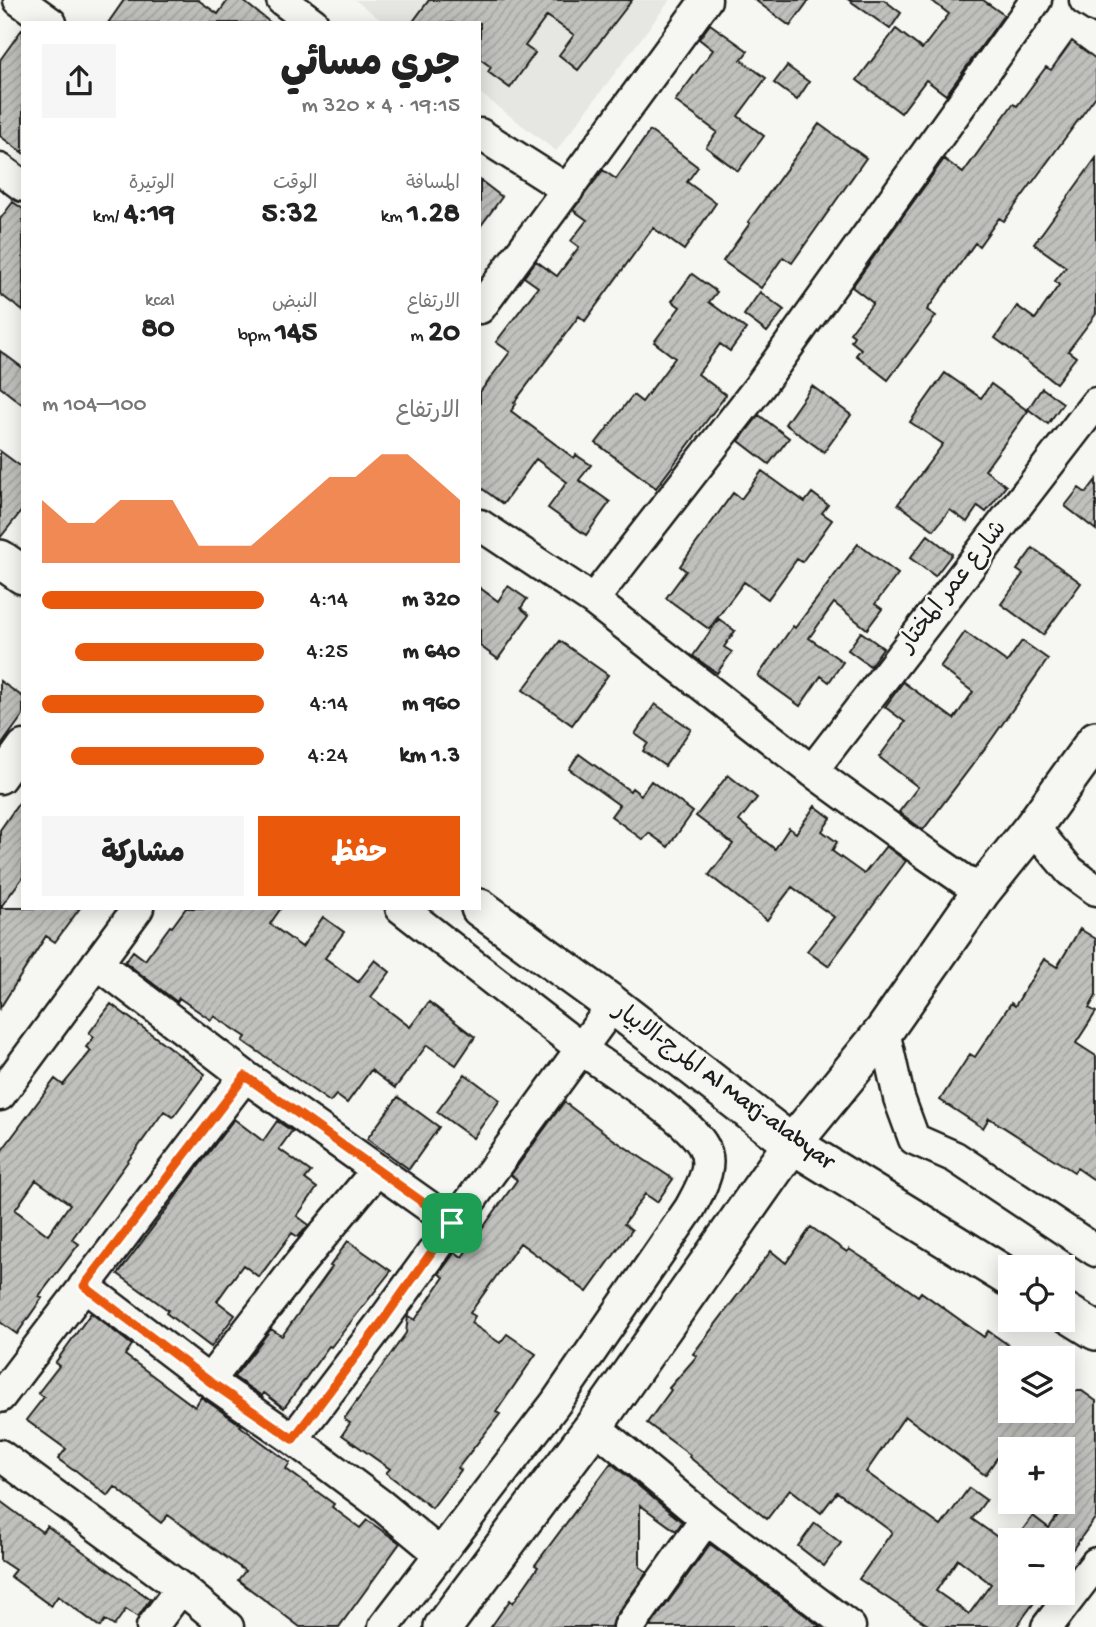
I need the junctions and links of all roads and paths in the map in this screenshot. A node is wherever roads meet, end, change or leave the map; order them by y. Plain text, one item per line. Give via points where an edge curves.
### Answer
1 (19, 0) edge
2 (282, 0) edge
3 (706, 0) edge
4 (1036, 0) edge
5 (1085, 0) edge
6 (1096, 7) edge
7 (48, 21) edge
8 (310, 21) edge
9 (481, 135) edge
10 (0, 169) edge
11 (21, 185) edge
12 (568, 190) junction
13 (481, 307) edge
14 (1096, 402) edge
15 (481, 526) edge
16 (0, 559) edge
17 (21, 574) edge
18 (593, 600) junction
19 (1096, 740) edge
20 (21, 749) edge
21 (812, 771) junction
22 (0, 778) edge
23 (1033, 827) junction
24 (1096, 890) edge
25 (981, 891) junction
26 (481, 909) edge
27 (137, 910) edge
28 (404, 910) edge
29 (97, 963) junction
30 (613, 1005) junction
31 (884, 1031) junction
32 (583, 1049) junction
33 (245, 1076) junction
34 (0, 1094) edge
35 (792, 1144) junction
36 (376, 1171) junction
37 (452, 1223) junction
38 (1096, 1251) edge
39 (998, 1271) edge
40 (84, 1286) junction
41 (1075, 1318) edge
42 (1096, 1331) edge
43 (209, 1381) junction
44 (0, 1396) edge
45 (594, 1426) junction
46 (293, 1439) junction
47 (0, 1455) edge
48 (706, 1519) junction
49 (439, 1553) junction
50 (1096, 1563) edge
51 (181, 1588) junction
52 (449, 1625) edge
53 (152, 1627) edge
54 (228, 1627) edge
55 (384, 1627) edge
56 (629, 1627) edge
57 (850, 1627) edge
58 (1046, 1627) edge

1 - 7 street
2 - 8 street
3 - 12 street
4 - 18 street via 758,387
5 - 6 street
9 - 12 street
10 - 11 street
12 - 13 street
14 - 21 street, شارع عمر المختار
15 - 18 street
16 - 17 main road
18 - 21 street
19 - 23 main road
20 - 22 street
21 - 25 street
23 - 24 street via 1070,871
23 - 25 main road
25 - 31 main road
26 - 30 main road, المرج-الابيار Al Marj-alabyar
27 - 29 street
28 - 32 street
29 - 33 street
29 - 34 street
30 - 32 street
30 - 35 main road, المرج-الابيار Al Marj-alabyar
31 - 35 main road
31 - 38 street via 914,1139 955,1157
32 - 37 street
32 - 49 street via 703,1145 705,1180 555,1404
33 - 36 street
33 - 40 street
35 - 39 main road, المرج-الابيار Al Marj-alabyar
35 - 45 main road
36 - 37 street
36 - 43 street
37 - 46 street
40 - 43 street
40 - 44 street
41 - 42 main road
43 - 46 street
45 - 48 street
45 - 52 main road
46 - 49 street
47 - 51 street
48 - 56 street
48 - 57 street
49 - 55 street
50 - 58 street
51 - 53 street
51 - 54 street

